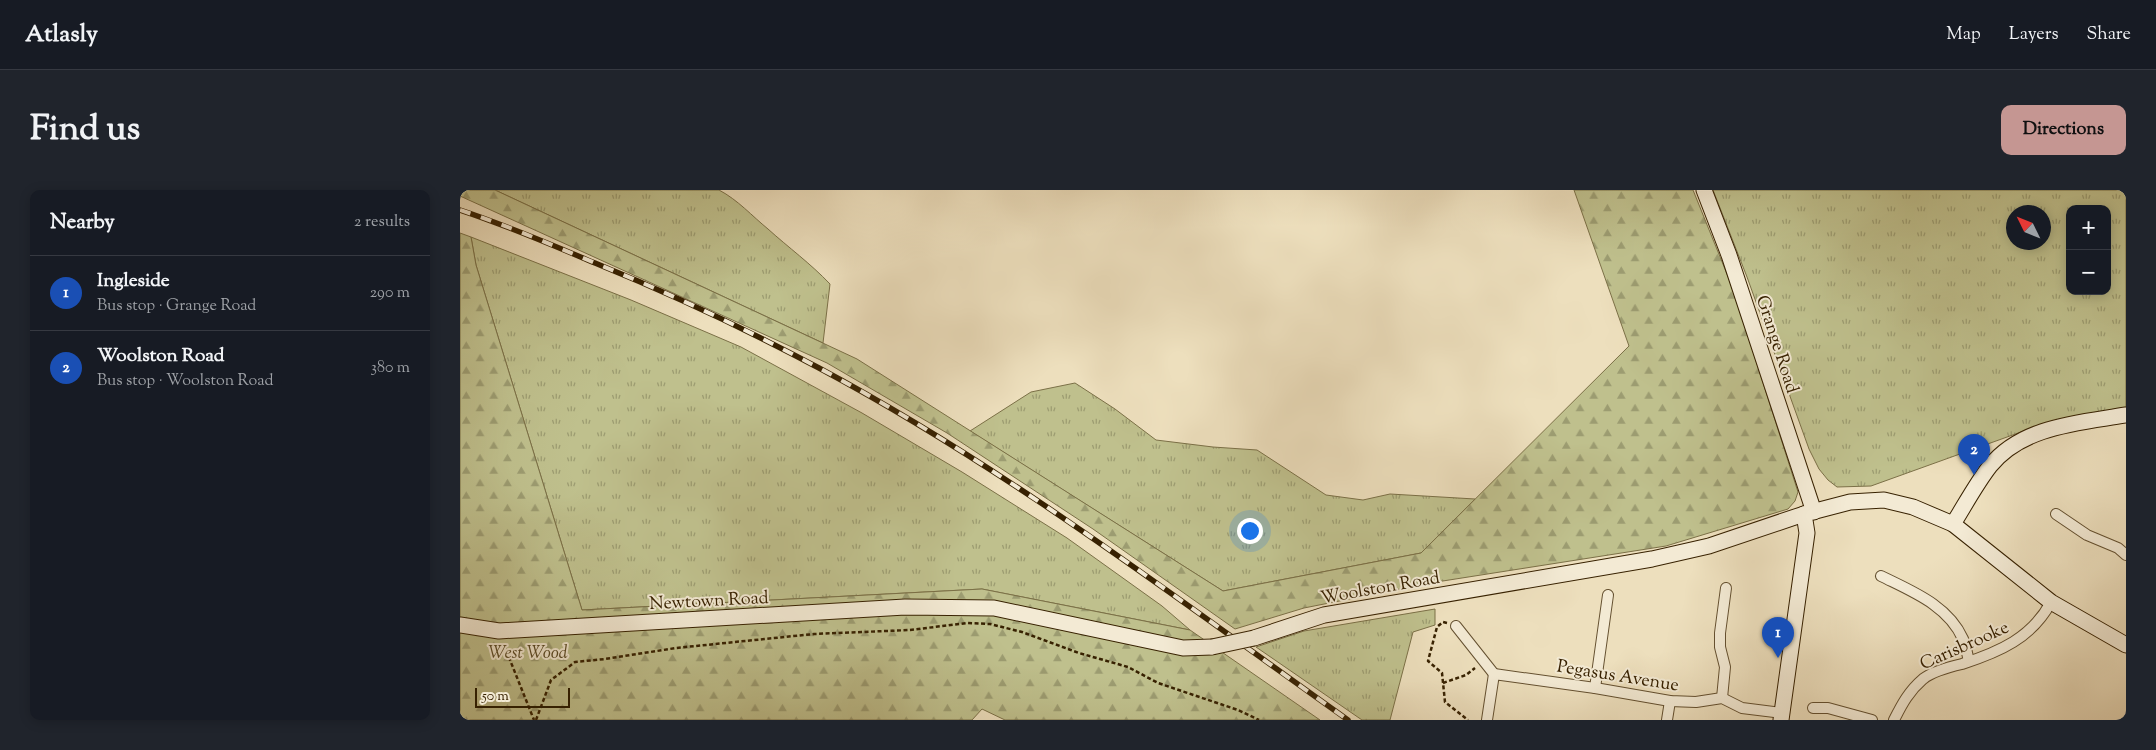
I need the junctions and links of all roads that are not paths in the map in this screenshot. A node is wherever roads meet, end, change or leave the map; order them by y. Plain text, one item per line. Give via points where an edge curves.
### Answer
1 (1704, 190) edge
2 (2126, 415) edge
3 (1809, 513) junction
4 (2056, 514) dead end
5 (1952, 524) junction
6 (2126, 555) edge
7 (1881, 576) dead end
8 (1726, 588) dead end
9 (1608, 595) dead end
10 (2051, 602) junction
11 (961, 608) joint
12 (460, 625) edge
13 (1456, 626) road end
14 (2126, 645) edge
15 (1969, 661) junction
16 (1494, 674) junction
17 (1595, 688) junction
18 (1722, 698) junction
19 (1670, 701) junction
20 (1814, 708) dead end
21 (1781, 716) edge
22 (1487, 720) edge
23 (1667, 720) edge
24 (1872, 720) edge
25 (1894, 720) edge

1 - 3 street, Grange Road via 1729,255
2 - 5 street via 2060,426 2011,446 1990,465
3 - 5 street, Woolston Road via 1850,502 1884,500 1913,507
3 - 11 street, Woolston Road, bridge via 1709,546 1652,559 1324,615 1254,638 1212,647 1183,648 994,608
3 - 21 street, Grange Road
4 - 6 street
5 - 10 street, Woolston Road
7 - 15 street via 1927,599 1946,615 1962,638
8 - 18 street via 1720,633 1725,667
9 - 17 street
10 - 14 street, Woolston Road
10 - 15 street, Carisbrooke via 2030,632 2006,648
11 - 12 street, Newtown Road via 905,607 498,631
13 - 16 street
15 - 25 street, Carisbrooke via 1924,678 1908,693
16 - 17 street, Pegasus Avenue
16 - 22 street
17 - 19 street, Pegasus Avenue
18 - 19 street, Pegasus Avenue
18 - 21 street via 1742,708
19 - 23 street
20 - 24 street via 1828,708

